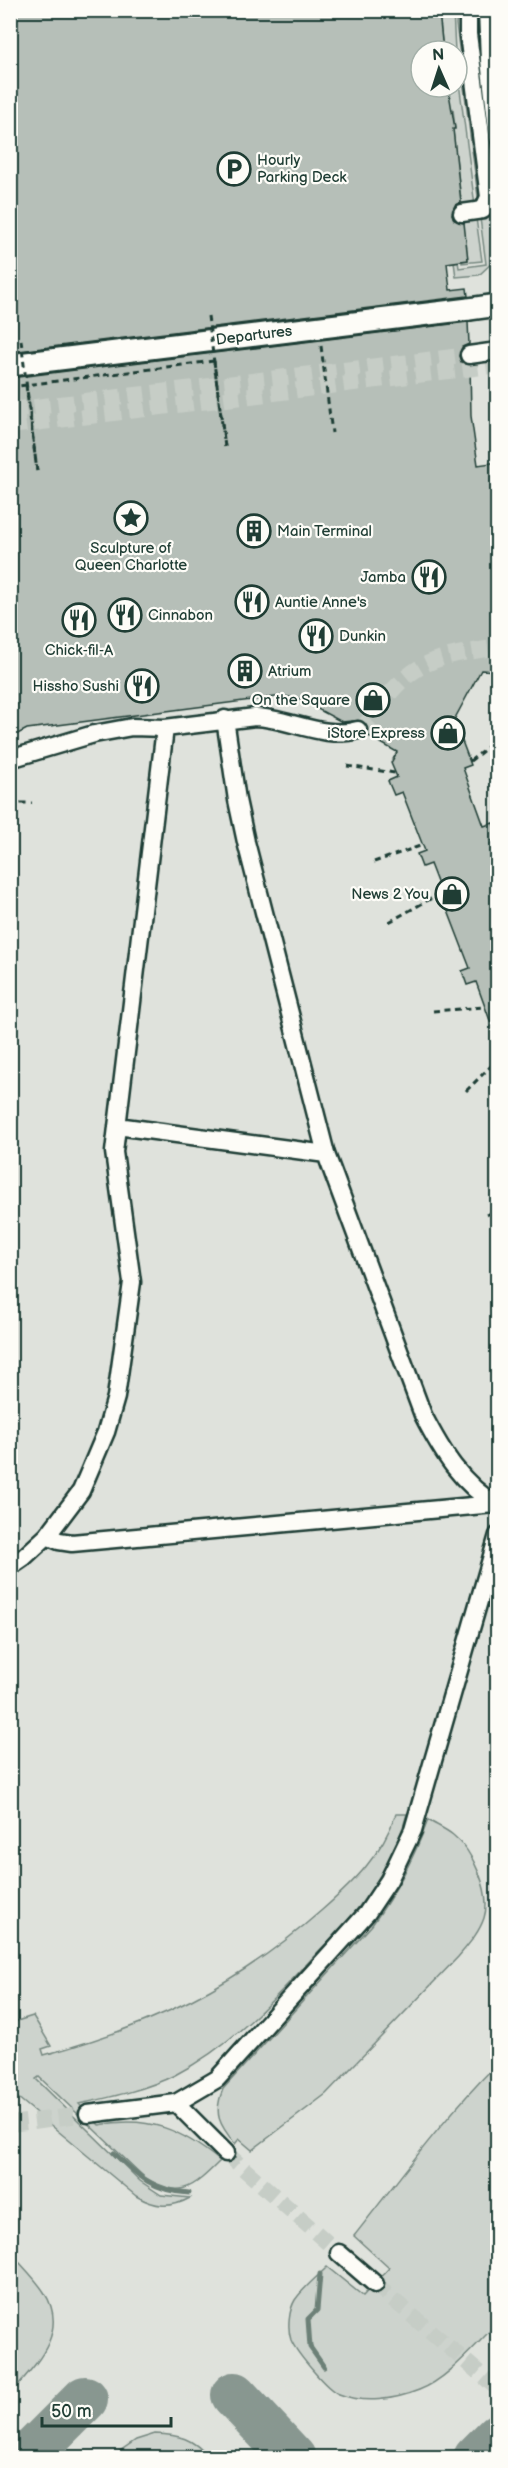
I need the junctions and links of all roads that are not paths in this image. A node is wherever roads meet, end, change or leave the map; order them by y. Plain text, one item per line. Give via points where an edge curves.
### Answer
1 (468, 10) edge
2 (487, 10) edge
3 (498, 137) edge
4 (462, 213) dead end
5 (498, 305) edge
6 (498, 351) edge
7 (469, 355) tunnel mouth
8 (17, 364) edge
9 (225, 719) junction
10 (165, 728) junction
11 (358, 730) tunnel mouth
12 (10, 759) edge
13 (117, 1126) junction
14 (326, 1154) junction
15 (496, 1505) edge
16 (498, 1535) edge
17 (47, 1536) junction
18 (10, 1567) edge
19 (176, 2103) junction
20 (88, 2114) tunnel mouth
21 (226, 2152) tunnel mouth
22 (339, 2253) tunnel mouth
23 (375, 2284) tunnel mouth

1 - 4 lane via 489,197 483,210
2 - 3 lane
5 - 8 main road, Departures, bridge via 319,327 213,351
6 - 7 lane
9 - 10 lane
9 - 11 lane via 269,717 338,733
9 - 14 lane via 246,842
10 - 12 lane via 132,727 94,734
10 - 13 lane
13 - 14 lane
13 - 17 lane via 114,1152 132,1282 116,1397 89,1473 65,1515
14 - 15 lane via 423,1415 442,1451 466,1483
15 - 17 lane via 72,1542
16 - 19 lane via 413,1830 389,1880 367,1913 247,2047 216,2079
17 - 18 lane
19 - 20 lane
19 - 21 lane
22 - 23 lane

